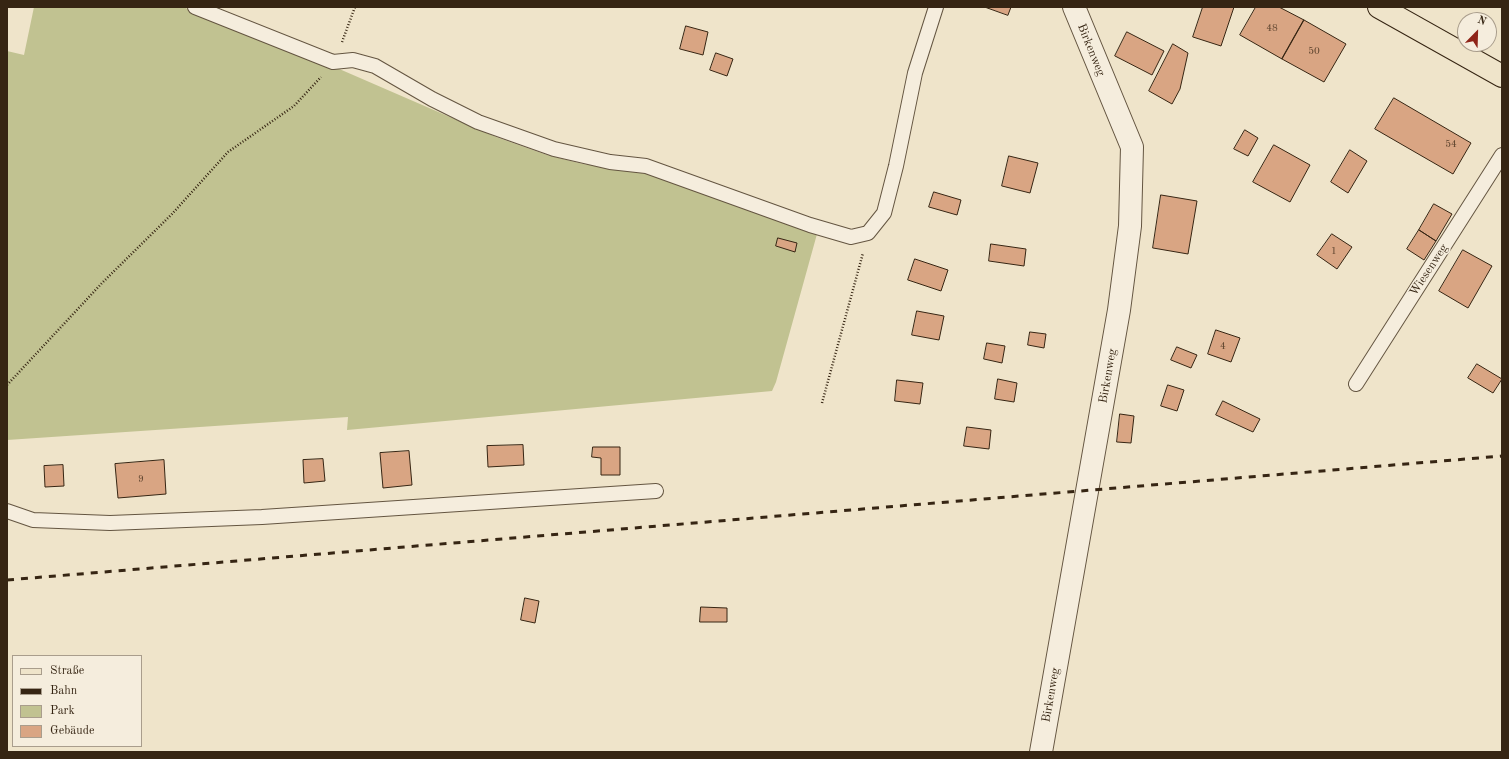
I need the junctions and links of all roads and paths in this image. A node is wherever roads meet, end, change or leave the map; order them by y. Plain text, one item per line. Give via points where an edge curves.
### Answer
1 (195, 7) edge
2 (356, 7) edge
3 (936, 7) edge
4 (1074, 7) edge
5 (1379, 7) edge
6 (333, 62) junction
7 (1502, 76) edge
8 (1502, 155) edge
9 (868, 233) junction
10 (1356, 384) dead end
11 (7, 385) edge
12 (822, 403) dead end
13 (656, 491) dead end
14 (7, 511) edge
15 (1041, 752) edge

1 - 6 lane
2 - 6 path
3 - 9 lane via 915,73 884,213
4 - 15 street, Birkenweg via 1132,147 1130,226 1118,318
5 - 7 main road
6 - 9 lane via 353,60 375,66 478,122 554,149 610,162 646,166 850,237
6 - 11 path via 294,106 228,152 172,214 97,288
8 - 10 lane, Wiesenweg
9 - 12 path
13 - 14 lane via 262,517 118,522 33,520

